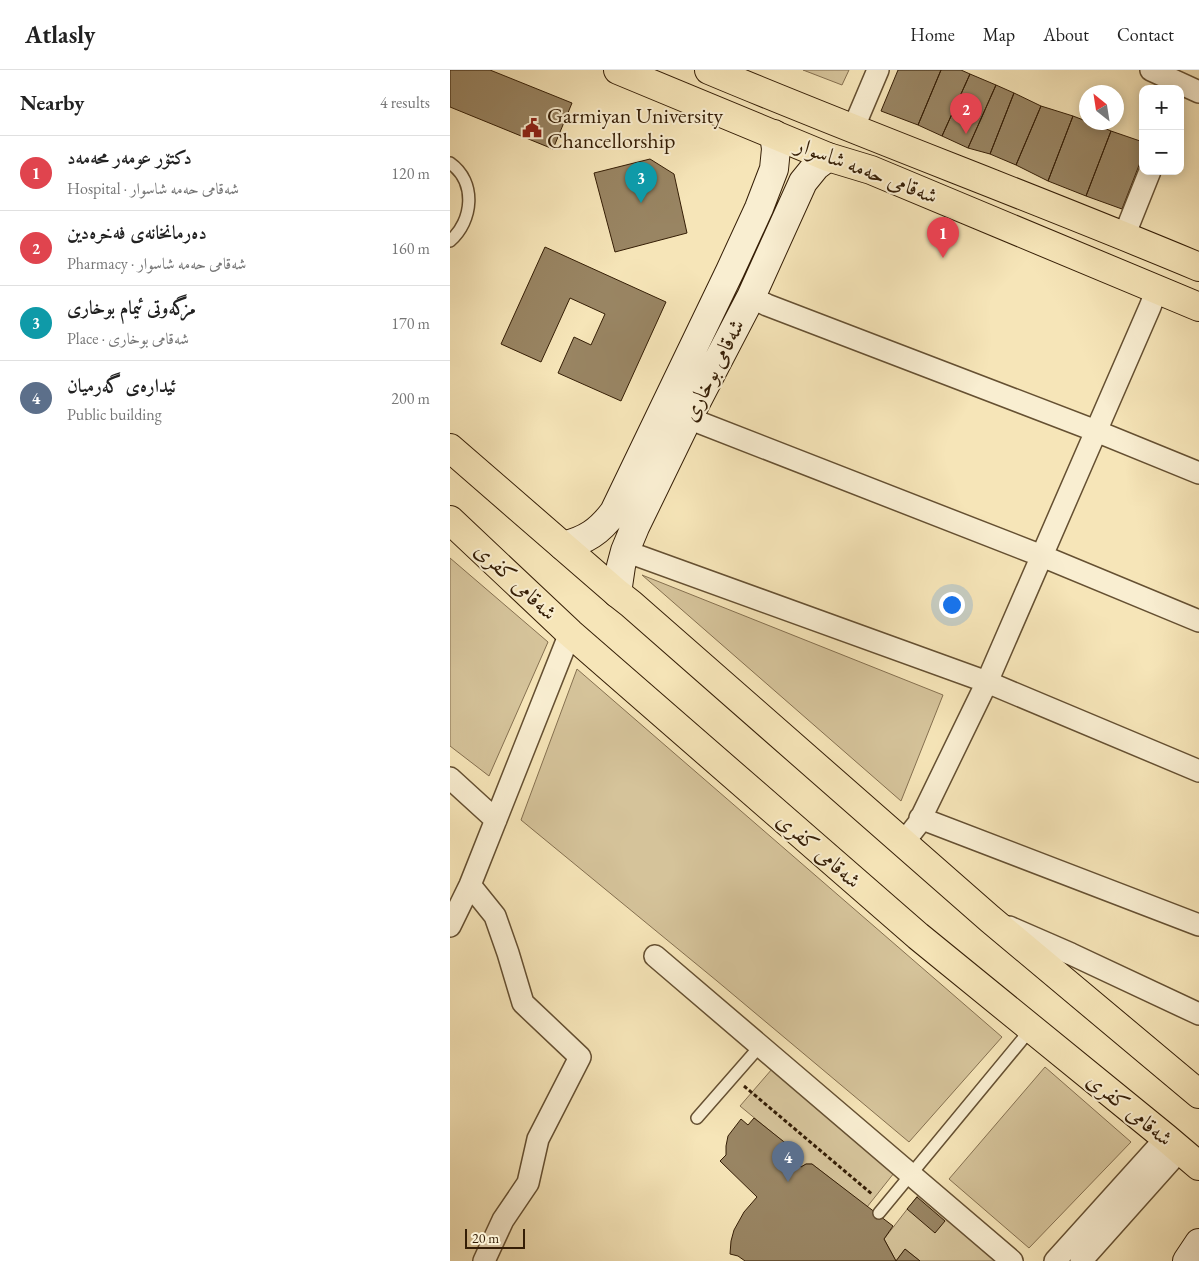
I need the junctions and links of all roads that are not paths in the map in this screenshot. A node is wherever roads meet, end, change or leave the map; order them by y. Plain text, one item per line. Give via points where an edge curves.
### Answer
1 (618, 70) edge
2 (709, 70) edge
3 (878, 70) edge
4 (1151, 70) edge
5 (1189, 87) edge
6 (853, 128) junction
7 (774, 134) junction
8 (879, 140) junction
9 (828, 156) junction
10 (450, 163) edge
11 (871, 170) junction
12 (1148, 175) edge
13 (758, 208) junction
14 (786, 222) junction
15 (1124, 236) junction
16 (450, 241) edge
17 (1199, 267) edge
18 (1157, 288) junction
19 (752, 297) junction
20 (1199, 306) edge
21 (688, 418) junction
22 (1096, 431) junction
23 (450, 448) edge
24 (1199, 473) edge
25 (450, 520) edge
26 (625, 530) junction
27 (562, 546) junction
28 (1042, 556) junction
29 (617, 593) junction
30 (1199, 621) edge
31 (570, 632) junction
32 (987, 682) junction
33 (1199, 771) edge
34 (450, 778) edge
35 (920, 818) junction
36 (496, 820) junction
37 (903, 844) junction
38 (470, 885) junction
39 (990, 919) junction
40 (1199, 925) edge
41 (450, 926) edge
42 (655, 956) dead end
43 (1199, 1014) edge
44 (1031, 1029) junction
45 (760, 1046) junction
46 (1199, 1094) edge
47 (697, 1118) dead end
48 (1187, 1160) edge
49 (911, 1174) junction
50 (882, 1209) road end
51 (1199, 1242) edge
52 (484, 1261) edge
53 (1012, 1261) edge
54 (1055, 1261) edge
55 (1081, 1261) edge
56 (1187, 1261) edge

1 - 7 main road, شەقامی حەمە شاسوار
2 - 6 main road, شەقامی حەمە شاسوار
3 - 6 street
4 - 5 street
6 - 8 main road, شەقامی حەمە شاسوار
7 - 9 main road, شەقامی حەمە شاسوار
7 - 13 street, شەقامی بوخاری via 774,168
8 - 11 main road via 872,143 865,156
8 - 15 main road, شەقامی حەمە شاسوار
9 - 11 main road, شەقامی حەمە شاسوار
9 - 14 street, شەقامی بوخاری via 803,182
10 - 16 lane via 464,179 469,195 468,212 462,228
11 - 18 main road, شەقامی حەمە شاسوار
12 - 15 street
13 - 14 street
13 - 26 street, شەقامی بوخاری
14 - 19 street, شەقامی بوخاری
15 - 17 main road, شەقامی حەمە شاسوار
18 - 20 main road, شەقامی حەمە شاسوار
18 - 22 street
19 - 21 street, شەقامی بوخاری
19 - 22 street
21 - 26 street, شەقامی بوخاری
21 - 28 street
22 - 24 street
22 - 28 street
23 - 27 main road
25 - 31 main road, شەقامی کفری
26 - 27 street, شەقامی بوخاری via 607,522 588,537
26 - 29 street, شەقامی بوخاری
26 - 32 street
27 - 29 main road
28 - 30 street
28 - 32 street
29 - 37 main road
31 - 36 street
31 - 44 main road, شەقامی کفری via 918,936
32 - 33 street
32 - 35 street
34 - 36 street
35 - 37 street
35 - 40 street
36 - 38 street
37 - 39 main road
38 - 41 street
38 - 52 street via 494,916 523,1003 580,1057 538,1139 528,1183 504,1220
39 - 43 street
39 - 46 main road
42 - 45 street
44 - 48 main road, شەقامی کفری
44 - 49 lane
45 - 47 lane
45 - 49 street
48 - 54 street
48 - 55 street
49 - 50 lane
49 - 53 street
51 - 56 street

